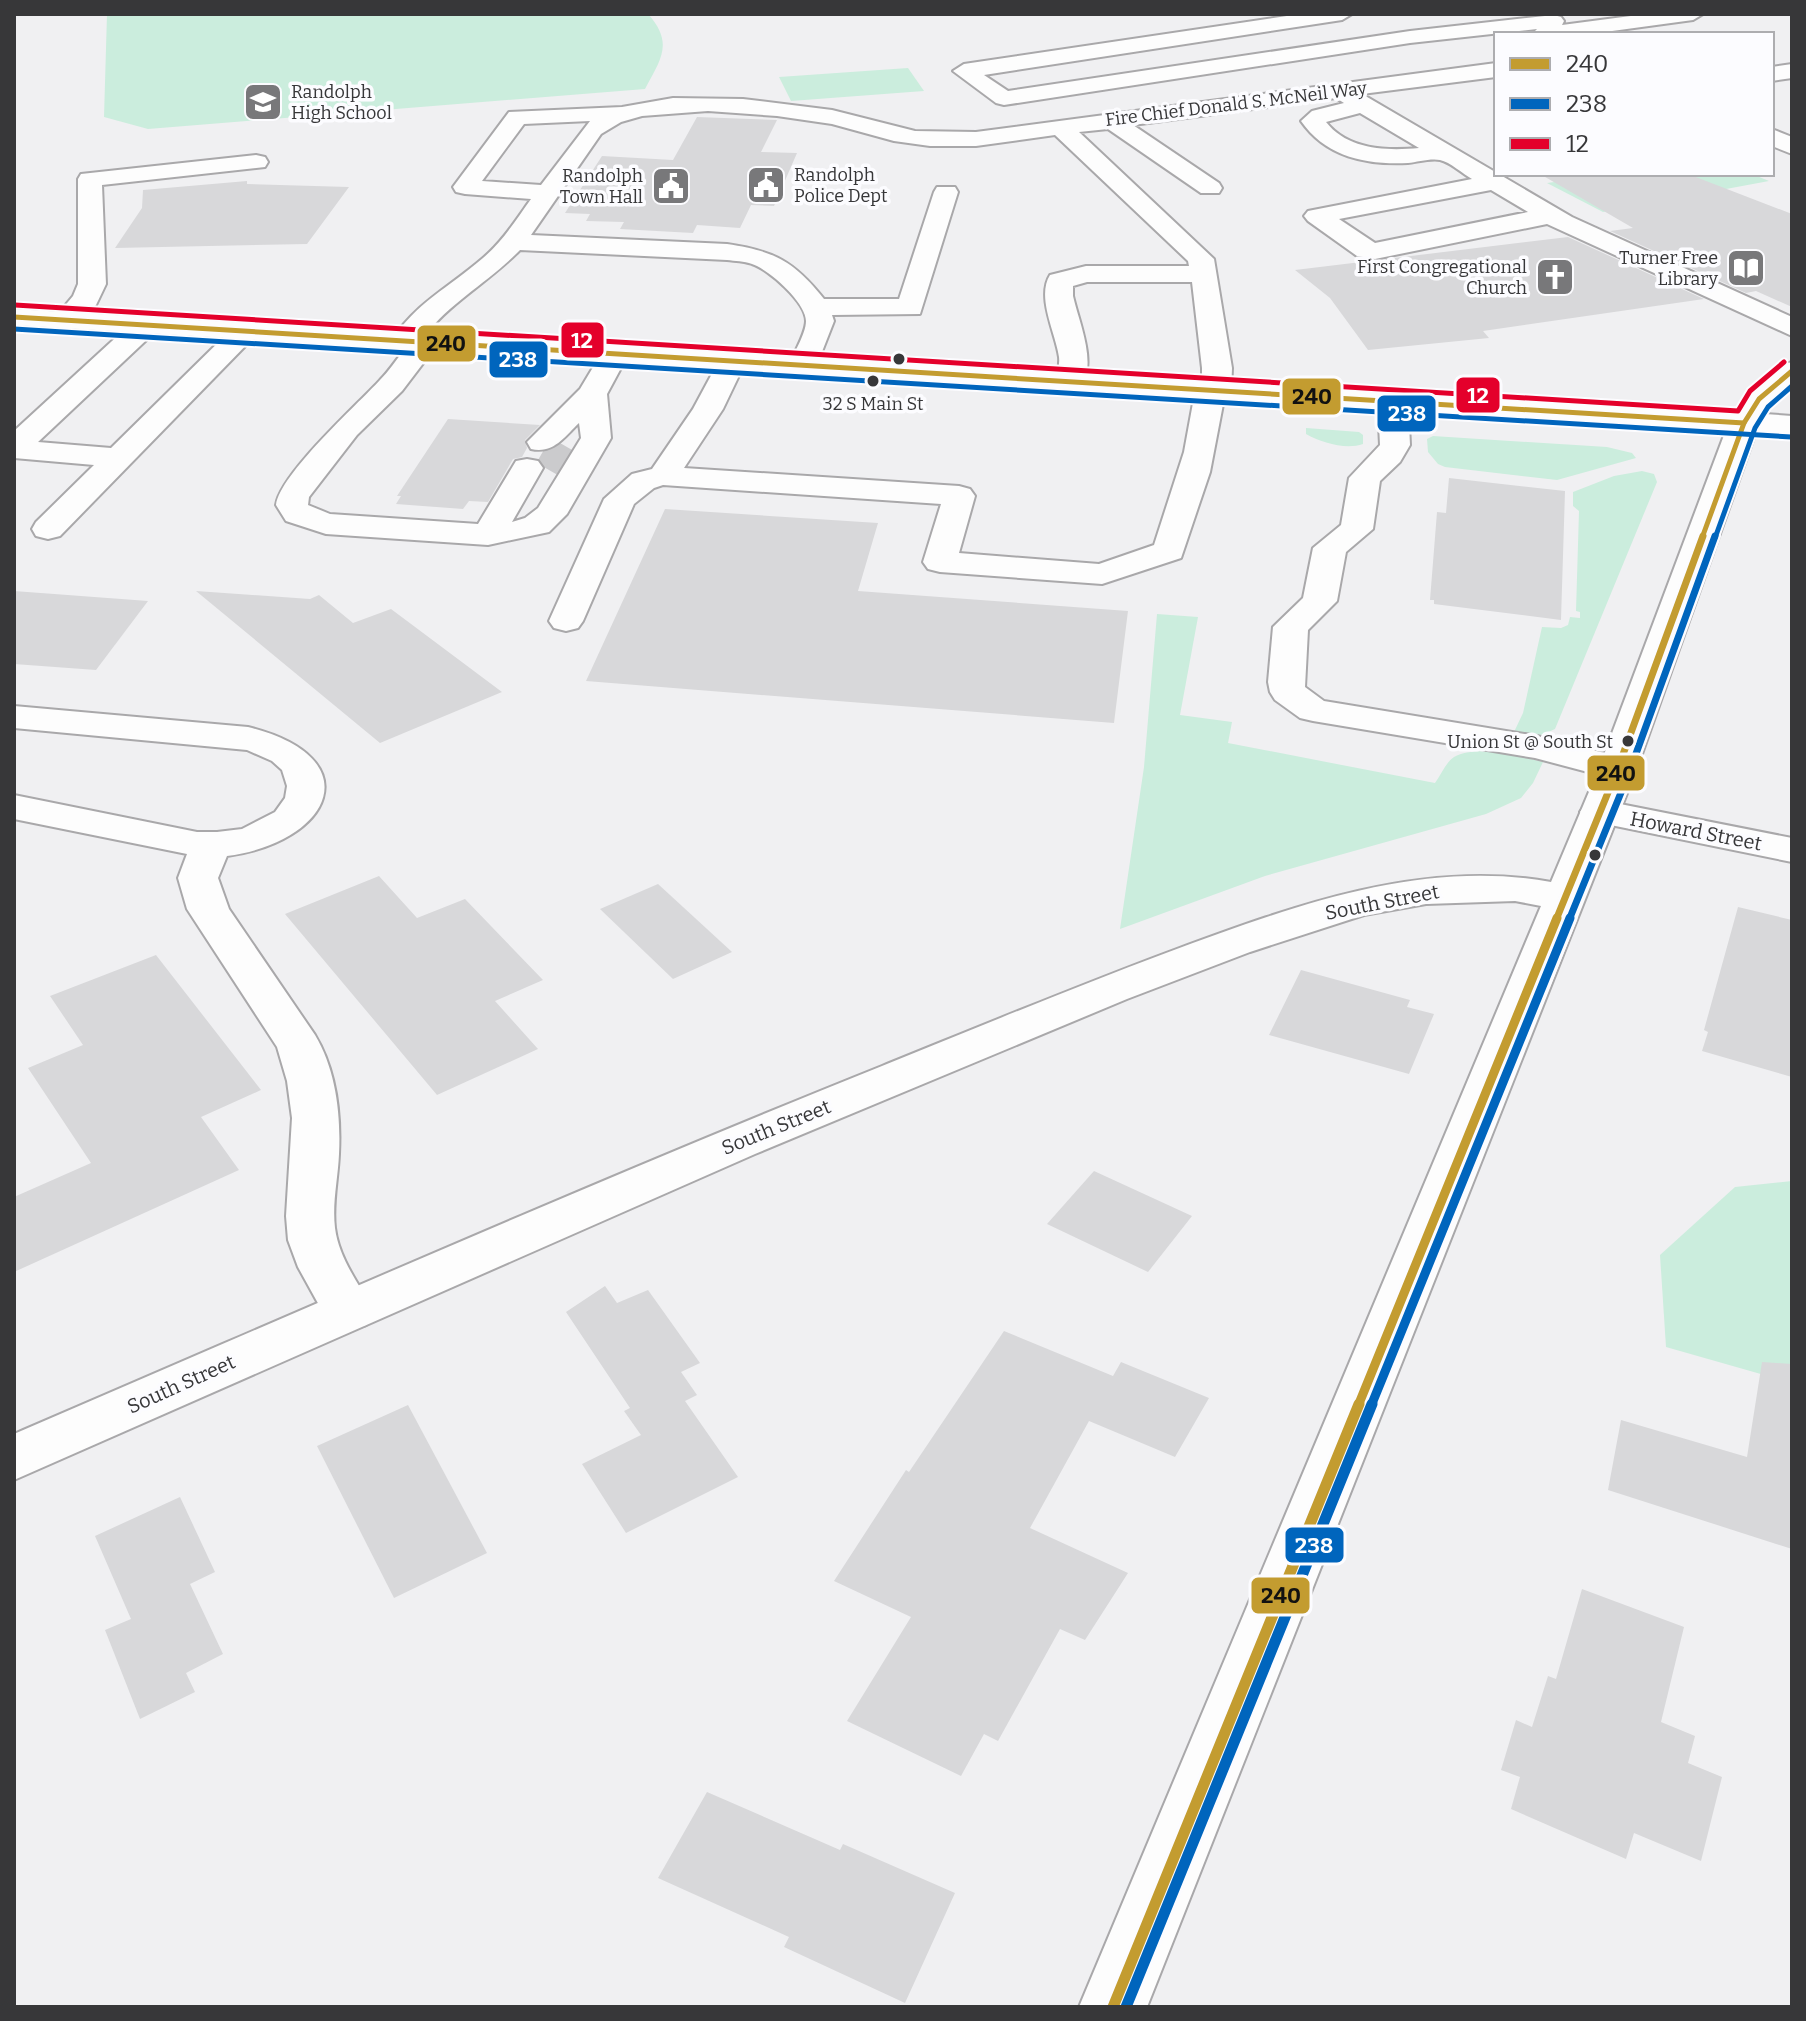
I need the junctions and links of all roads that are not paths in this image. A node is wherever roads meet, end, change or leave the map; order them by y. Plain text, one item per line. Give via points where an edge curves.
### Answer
1 (1342, 14) edge
2 (1487, 14) edge
3 (1693, 14) edge
4 (1401, 16) dead end
5 (1558, 27) edge
6 (1519, 30) edge
7 (1457, 32) junction
8 (1494, 70) edge
9 (1340, 91) junction
10 (1363, 105) junction
11 (617, 113) junction
12 (1112, 121) junction
13 (1777, 126) edge
14 (1060, 127) junction
15 (1792, 147) edge
16 (1445, 151) junction
17 (256, 162) dead end
18 (1496, 182) junction
19 (1210, 188) dead end
20 (946, 192) dead end
21 (546, 193) junction
22 (1552, 215) junction
23 (513, 242) junction
24 (1204, 274) junction
25 (816, 308) junction
26 (14, 317) edge
27 (66, 321) junction
28 (146, 325) junction
29 (1792, 328) edge
30 (245, 332) junction
31 (414, 342) junction
32 (614, 355) junction
33 (731, 363) junction
34 (802, 367) junction
35 (1792, 371) edge
36 (1070, 383) junction
37 (1213, 392) junction
38 (592, 394) junction
39 (1393, 403) junction
40 (1768, 424) edge
41 (14, 448) edge
42 (119, 458) junction
43 (663, 476) junction
44 (48, 529) dead end
45 (501, 534) junction
46 (566, 621) dead end
47 (14, 717) edge
48 (1609, 790) junction
49 (14, 807) edge
50 (211, 845) junction
51 (1792, 850) edge
52 (1563, 897) junction
53 (348, 1311) junction
54 (14, 1458) edge
55 (1113, 2007) edge

1 - 7 main road via 964,71 1004,98
2 - 6 main road
3 - 5 main road
4 - 7 main road via 1432,30
5 - 6 main road
6 - 7 main road
8 - 9 main road, Fire Chief Donald S. McNeil Way
9 - 10 main road
9 - 12 main road, Fire Chief Donald S. McNeil Way
10 - 16 main road
10 - 16 main road via 1313,121 1329,138 1363,154 1401,158
11 - 14 main road, Fire Chief Donald S. McNeil Way via 656,106 759,108 822,115 913,137 976,139
11 - 21 main road via 593,129
11 - 21 main road, Fire Chief Donald S. McNeil Way via 517,117 465,187
12 - 14 main road, Fire Chief Donald S. McNeil Way
12 - 19 main road
13 - 15 main road
14 - 24 main road via 1196,255
16 - 18 main road
17 - 27 main road via 90,179 92,284
18 - 22 main road
18 - 22 main road via 1317,216 1375,251
20 - 25 main road via 910,308
21 - 23 main road
22 - 29 main road
23 - 25 main road via 750,255 784,272
23 - 31 main road via 431,309
24 - 36 main road via 1086,274 1060,281 1074,361
24 - 37 main road via 1217,368
25 - 34 main road via 820,321
26 - 27 main road
27 - 28 main road
28 - 30 main road
28 - 41 main road
30 - 31 main road
30 - 42 main road
31 - 32 main road
31 - 45 main road via 392,385 346,429 293,496 292,505 297,514 326,524
32 - 33 main road
32 - 38 main road
33 - 34 main road
33 - 43 main road
34 - 36 main road
35 - 40 main road via 1759,399
36 - 37 main road
37 - 39 main road
37 - 43 main road via 1169,551 1102,574 940,562 959,496
38 - 45 main road via 545,456
38 - 45 main road via 596,438 551,514 537,525
39 - 40 main road
39 - 48 main road, Howard Street via 1395,445 1365,478 1357,529 1330,548 1320,601 1291,627 1288,692 1313,710 1537,747
40 - 48 main road
41 - 42 main road
42 - 44 main road
43 - 46 main road via 643,481 620,499
47 - 50 main road via 242,738 273,746 297,762 307,784 293,816 259,837
48 - 51 main road, Howard Street
48 - 52 main road
49 - 50 main road
50 - 53 main road via 198,878 208,909 306,1062 316,1142 313,1241
52 - 53 main road, South Street via 1515,888 1455,888 1357,903 1287,925 1112,989 753,1136
52 - 55 main road
53 - 54 main road, South Street

